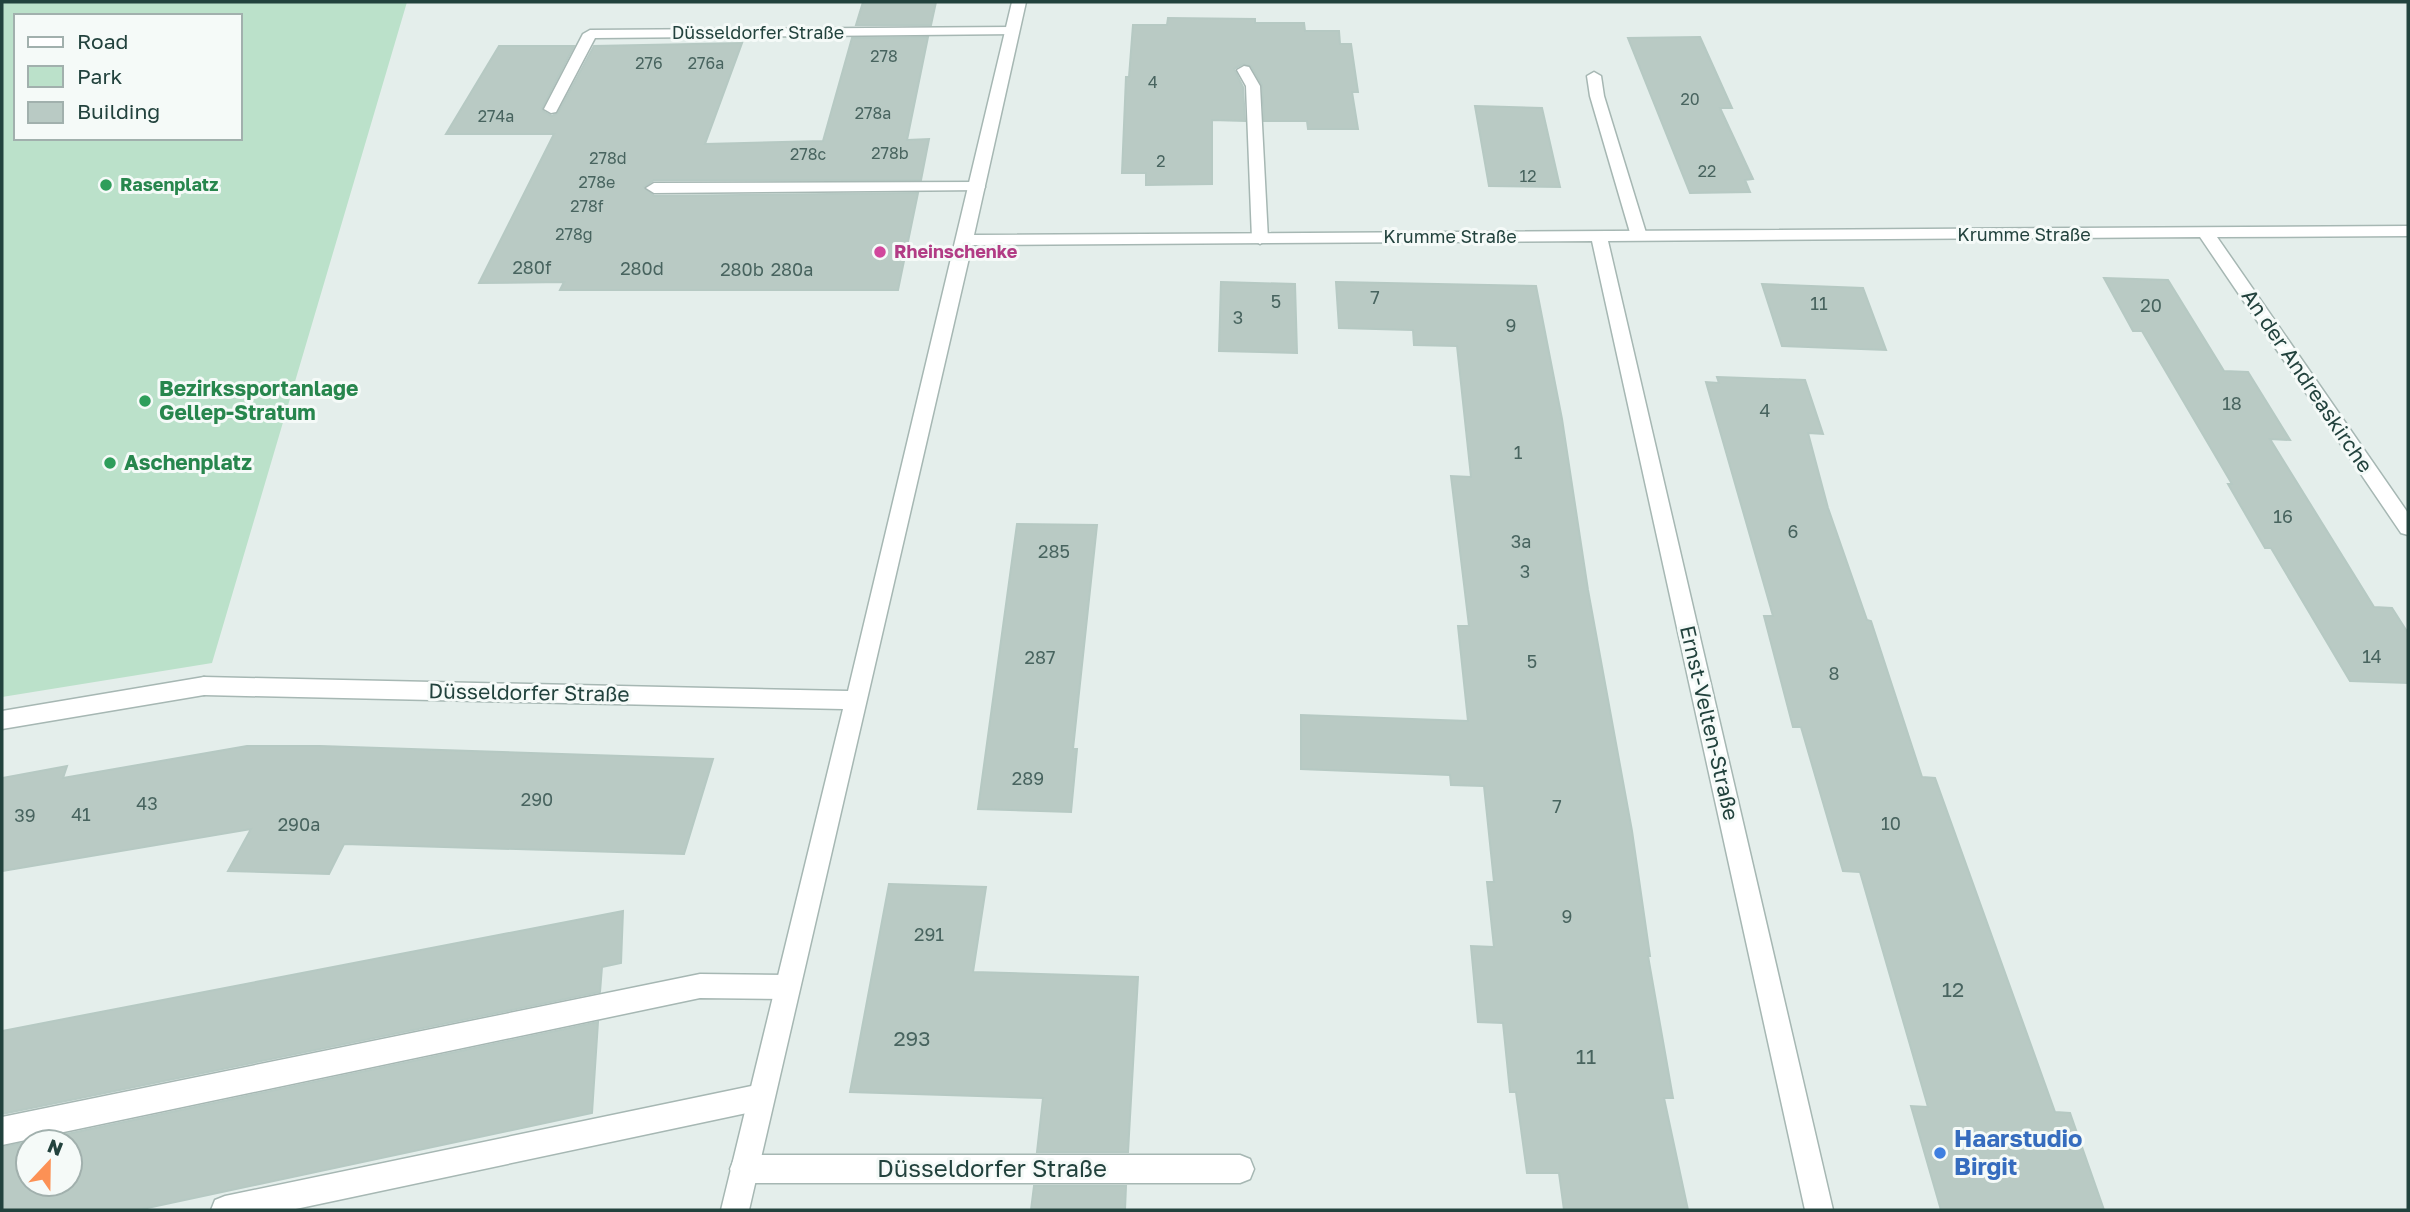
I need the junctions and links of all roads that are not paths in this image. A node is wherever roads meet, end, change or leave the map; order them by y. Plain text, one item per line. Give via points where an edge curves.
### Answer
1 (1019, 2) edge
2 (1012, 31) junction
3 (1244, 70) dead end
4 (1594, 76) dead end
5 (551, 110) dead end
6 (976, 187) junction
7 (654, 188) dead end
8 (2408, 231) edge
9 (2206, 234) junction
10 (1599, 236) junction
11 (1639, 236) junction
12 (1260, 239) junction
13 (964, 240) junction
14 (2408, 528) edge
15 (855, 700) junction
16 (2, 720) edge
17 (787, 987) junction
18 (761, 1097) junction
19 (2, 1130) edge
20 (744, 1169) junction
21 (1240, 1169) dead end
22 (225, 1210) edge
23 (735, 1210) edge
24 (1819, 1210) edge

1 - 2 street
2 - 5 street, Düsseldorfer Straße via 590,34
2 - 6 street
3 - 12 street via 1253,86
4 - 11 street
6 - 7 street
6 - 13 street
8 - 9 street, Krumme Straße
9 - 11 street, Krumme Straße
9 - 14 street, An der Andreaskirche
10 - 11 street, Krumme Straße
10 - 12 street, Krumme Straße
10 - 24 street, Ernst-Velten-Straße
12 - 13 street, Krumme Straße
13 - 15 street
15 - 16 street, Düsseldorfer Straße via 204,686
15 - 17 street
17 - 18 street
17 - 19 street via 700,986
18 - 20 street
18 - 22 street
20 - 21 street, Düsseldorfer Straße
20 - 23 street

